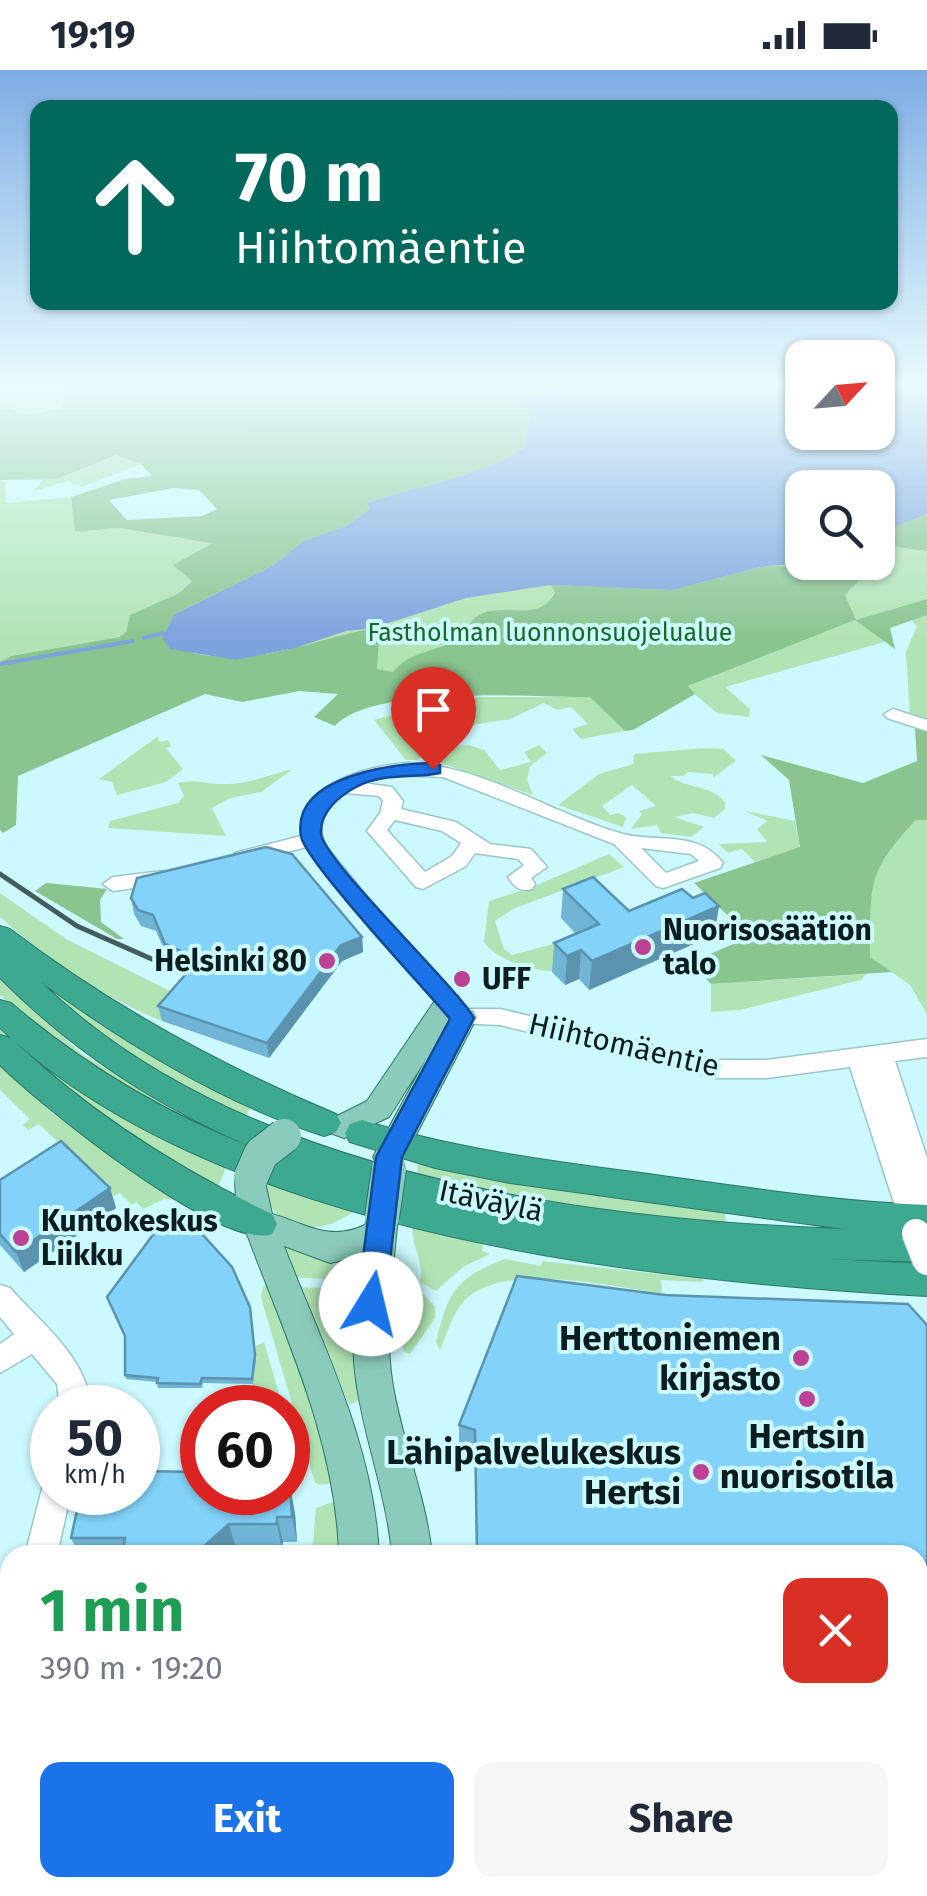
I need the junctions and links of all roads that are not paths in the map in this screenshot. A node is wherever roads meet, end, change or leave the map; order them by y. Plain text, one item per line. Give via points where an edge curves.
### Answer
1 (893, 714) dead end
2 (927, 726) edge
3 (342, 787) junction
4 (390, 812) junction
5 (311, 840) junction
6 (621, 840) dead end
7 (472, 844) junction
8 (224, 862) edge
9 (192, 870) edge
10 (114, 884) dead end
11 (525, 884) dead end
12 (0, 936) edge
13 (0, 960) edge
14 (455, 1010) junction
15 (0, 1011) edge
16 (0, 1046) edge
17 (927, 1048) edge
18 (870, 1057) junction
19 (343, 1127) junction
20 (391, 1157) junction
21 (260, 1224) junction
22 (382, 1224) junction
23 (922, 1224) edge
24 (927, 1260) edge
25 (927, 1280) edge
26 (0, 1297) edge
27 (34, 1336) junction
28 (0, 1360) edge
29 (72, 1385) edge
30 (51, 1515) edge
31 (43, 1545) edge
32 (358, 1545) edge
33 (411, 1545) edge

1 - 2 street
3 - 4 street via 385,791 393,801
3 - 5 street via 318,806
3 - 6 street via 388,770 433,769
4 - 7 street via 449,826
4 - 7 street via 376,831 422,882 458,861
5 - 8 street
5 - 14 street
7 - 11 street via 524,854 538,868 518,877
9 - 10 street
12 - 19 highway via 137,1030 267,1098
13 - 23 highway, Itäväylä via 108,1059 238,1131 318,1160 609,1226 739,1239
14 - 18 street, Hiihtomäentie via 704,1068 768,1069
14 - 19 main road via 378,1108
14 - 20 main road
15 - 25 highway, Itäväylä via 52,1056 136,1112 306,1182 593,1251 741,1270
16 - 21 highway via 92,1127
17 - 18 street, Hiihtomäentie
18 - 23 street
19 - 20 highway
19 - 21 main road, bridge via 284,1136 261,1154 250,1193
20 - 22 main road, bridge
20 - 23 highway
21 - 22 main road via 326,1250 349,1248
21 - 32 main road via 350,1469
22 - 33 main road via 370,1345
23 - 24 street, bridge
26 - 27 street
27 - 28 street
27 - 29 street
30 - 31 street

